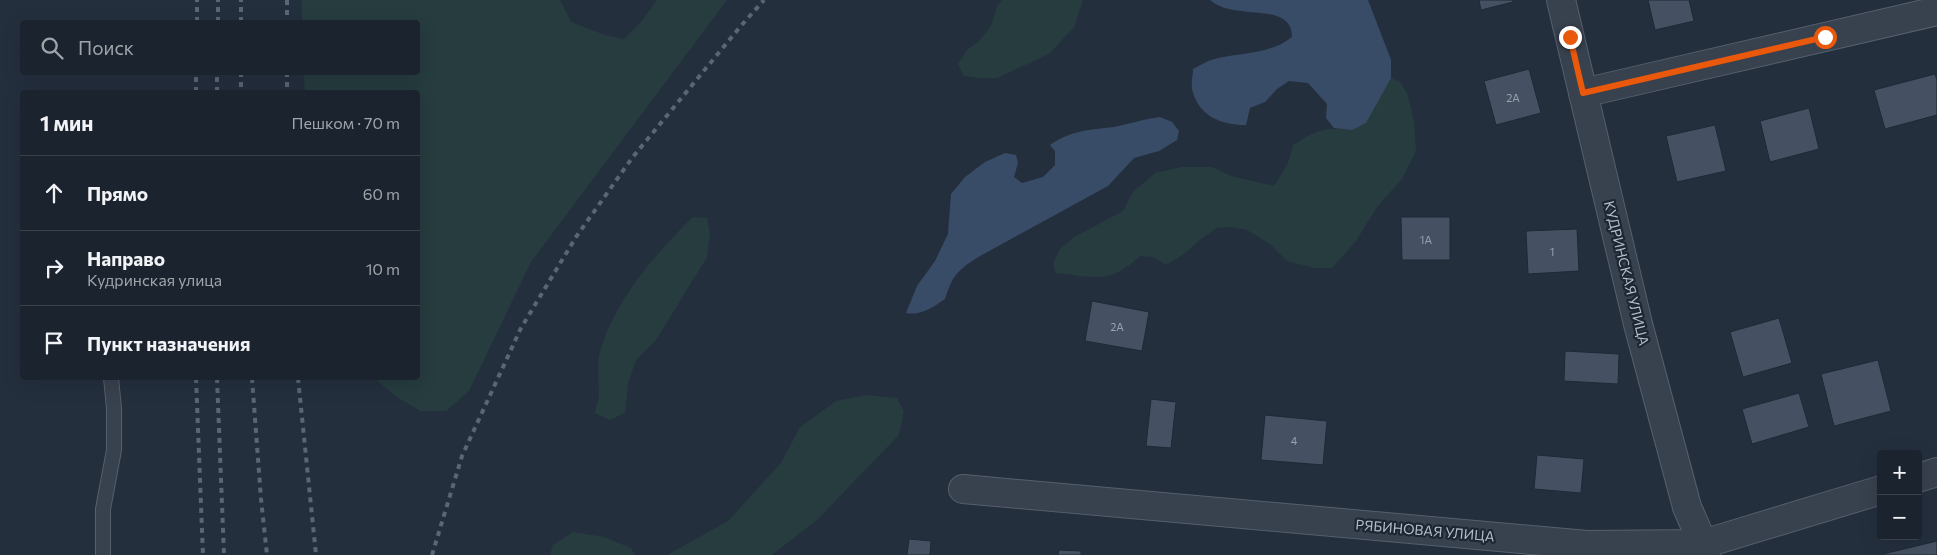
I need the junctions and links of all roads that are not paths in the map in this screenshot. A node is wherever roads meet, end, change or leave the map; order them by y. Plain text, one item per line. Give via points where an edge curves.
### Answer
1 (1561, 0) edge
2 (1937, 11) edge
3 (1583, 93) junction
4 (111, 380) edge
5 (1937, 472) edge
6 (1922, 477) edge
7 (963, 489) dead end
8 (1877, 491) edge
9 (1705, 549) edge
10 (103, 555) edge

1 - 3 street, КУДРИНСКАЯ УЛИЦА
2 - 3 street
3 - 9 street, КУДРИНСКАЯ УЛИЦА via 1640,331 1687,507
4 - 10 lane via 114,450 103,509
5 - 6 street
7 - 9 street, РЯБИНОВАЯ УЛИЦА via 1587,545
8 - 9 street, РЯБИНОВАЯ УЛИЦА

